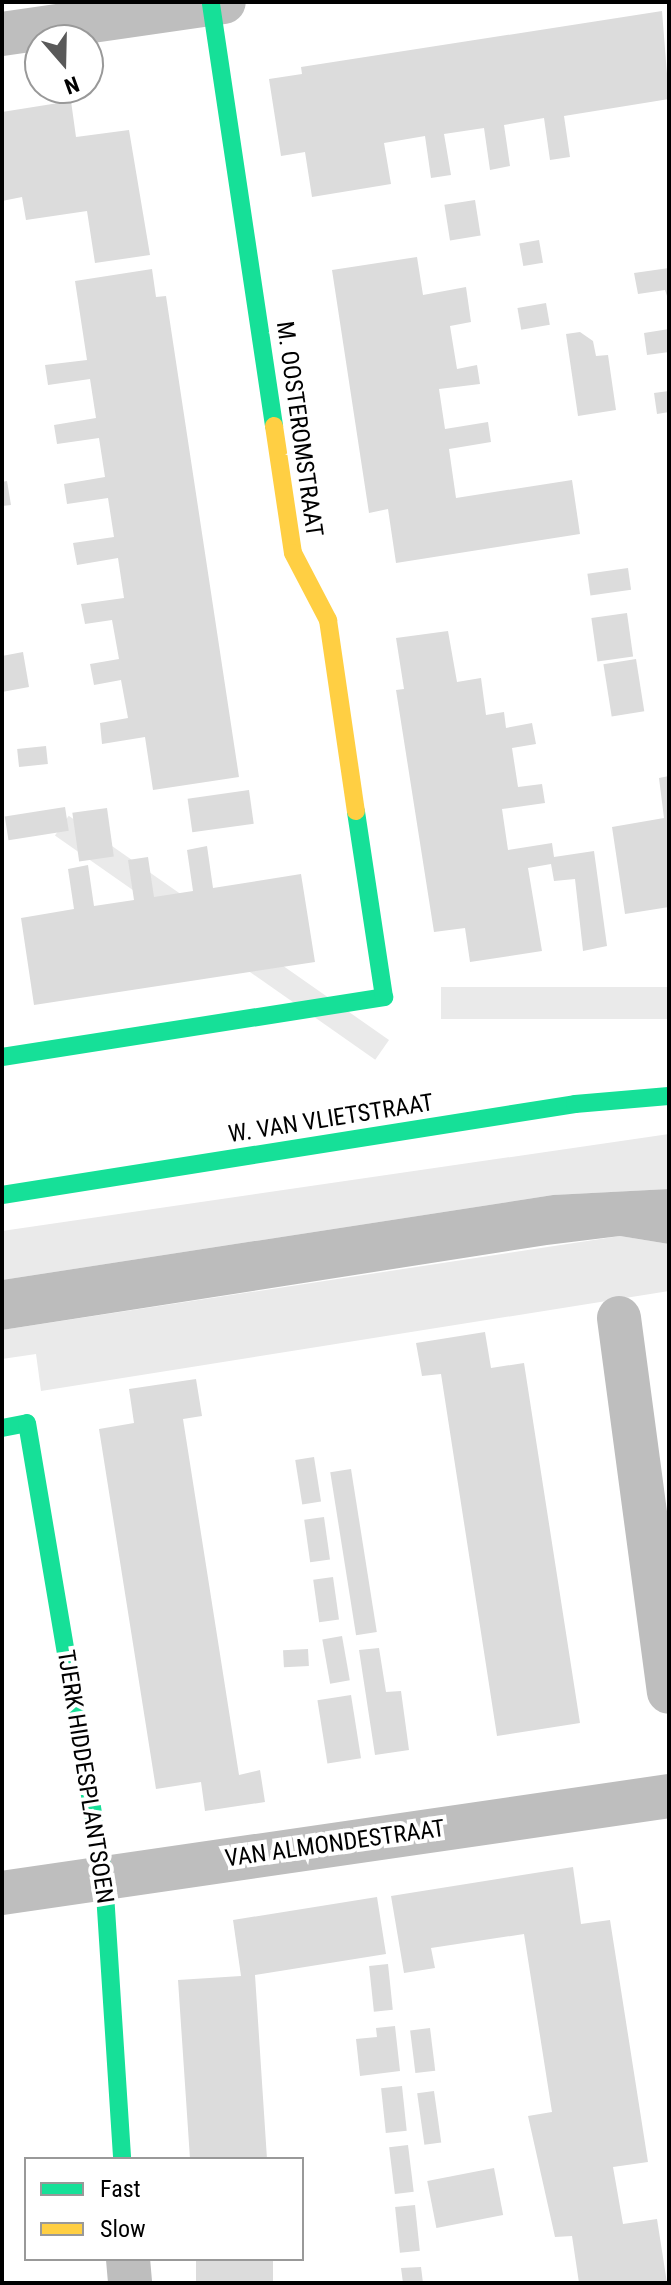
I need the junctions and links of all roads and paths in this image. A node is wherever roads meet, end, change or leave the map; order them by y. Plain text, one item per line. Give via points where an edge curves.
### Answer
1 (217, 3) edge
2 (2, 34) edge
3 (2, 1057) edge
4 (669, 1096) edge
5 (2, 1195) edge
6 (619, 1318) dead end
7 (2, 1428) edge
8 (669, 1692) edge
9 (669, 1796) edge
10 (104, 1878) junction
11 (2, 1893) edge
12 (122, 2157) edge
13 (128, 2261) edge
14 (130, 2283) edge

1 - 2 street
1 - 3 street, M. OOSTEROMSTRAAT via 293,553 328,620 384,997
4 - 5 street, W. VAN VLIETSTRAAT via 575,1104
6 - 8 street
7 - 10 street, TJERK HIDDESPLANTSOEN via 27,1423
9 - 10 street, VAN ALMONDESTRAAT
10 - 11 street, VAN ALMONDESTRAAT
10 - 12 street, TJERK HIDDESPLANTSOEN
13 - 14 street

